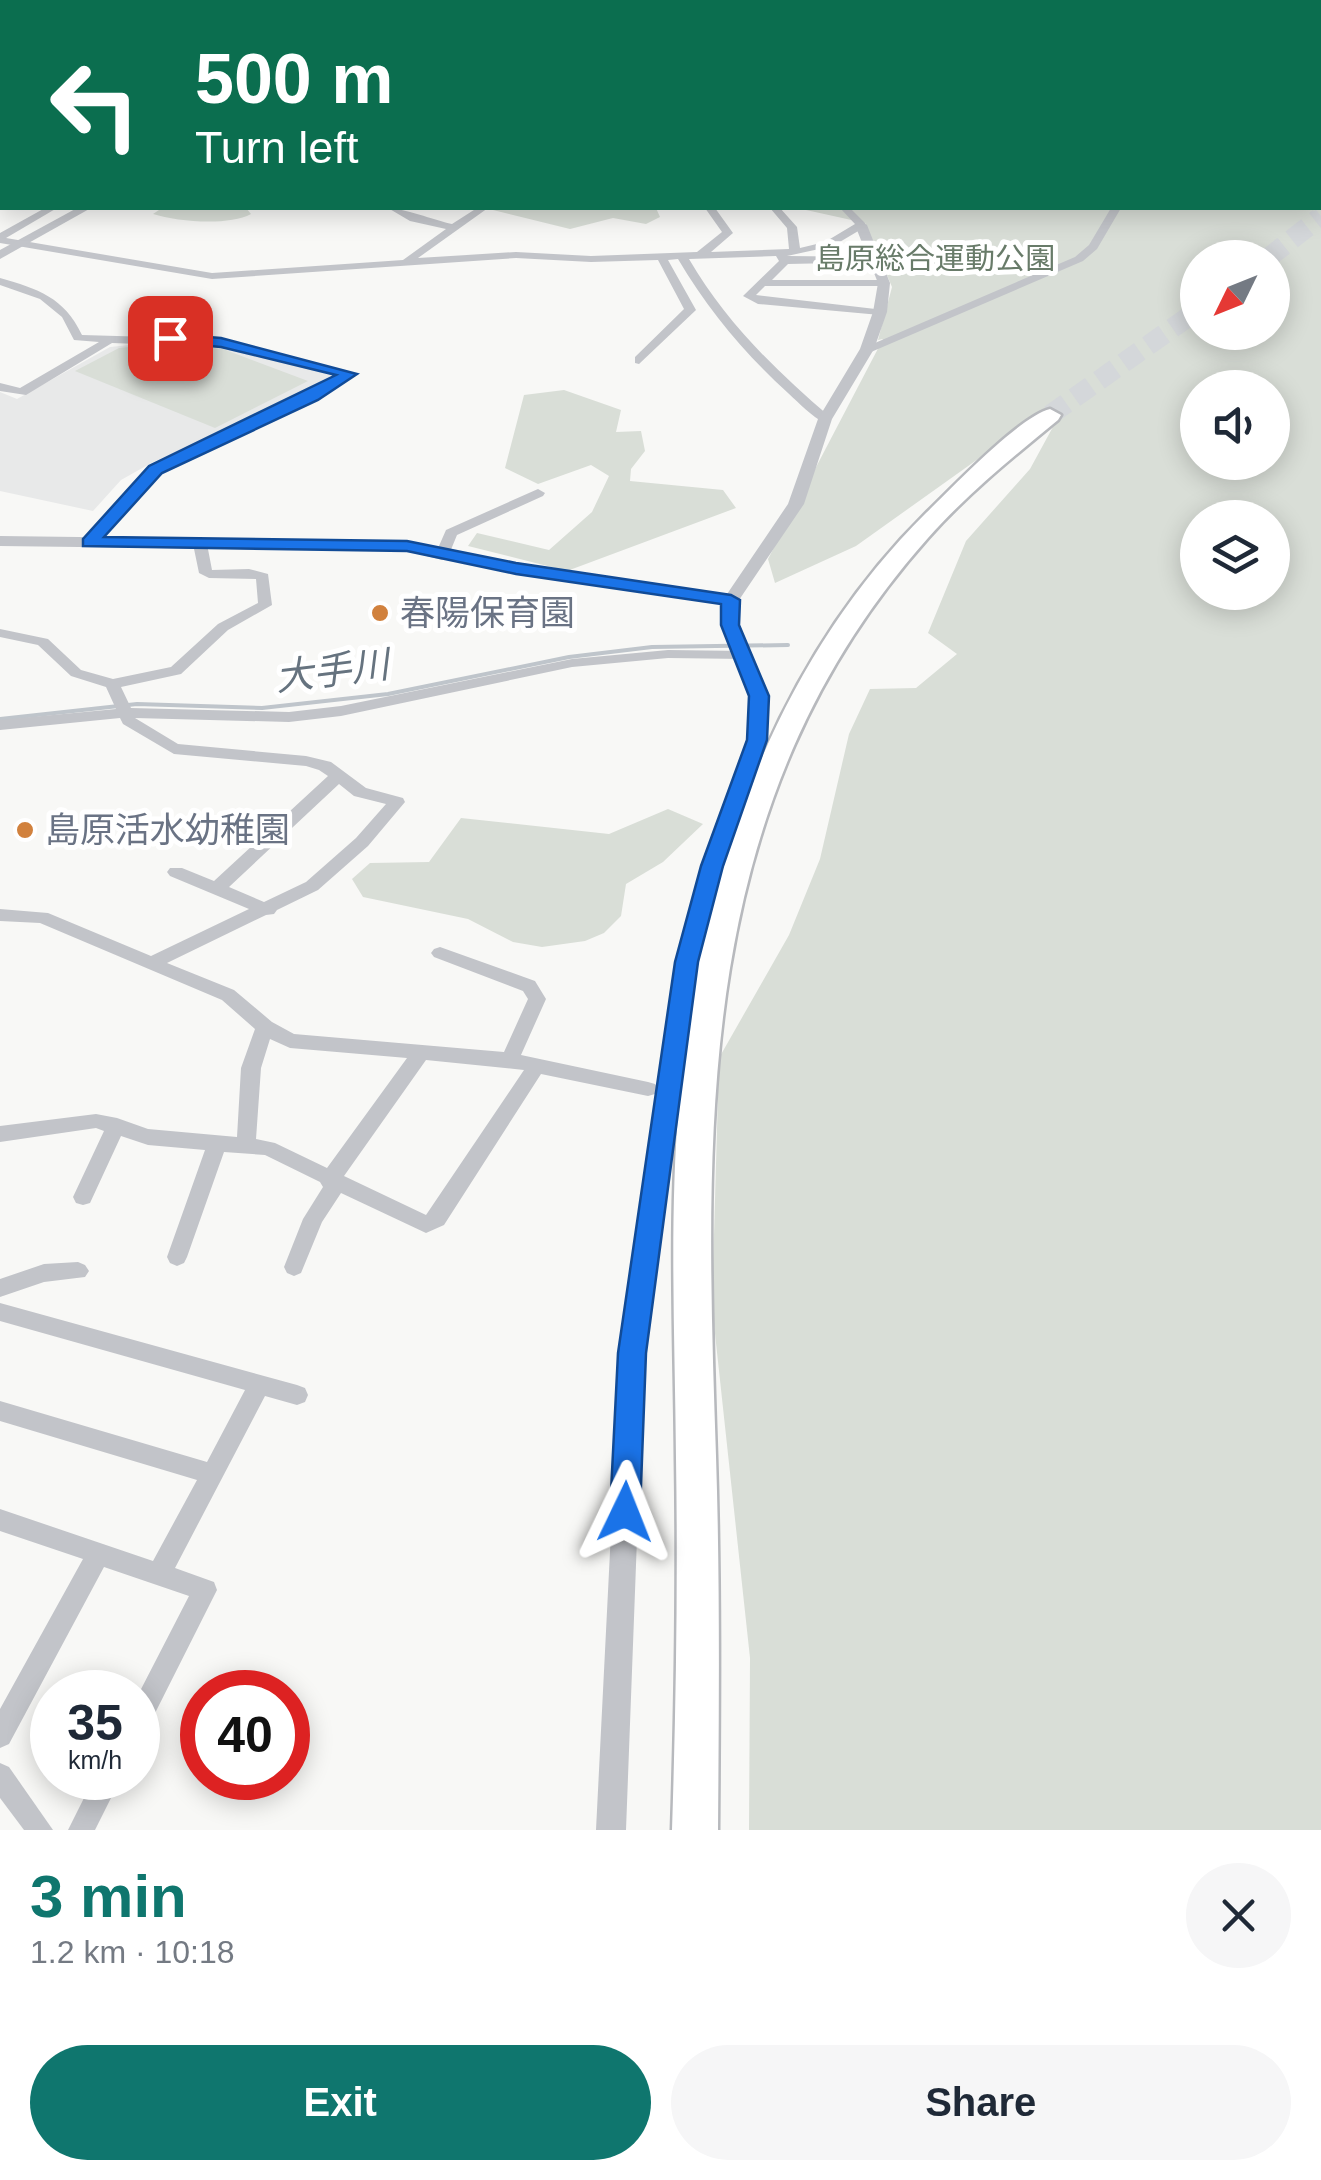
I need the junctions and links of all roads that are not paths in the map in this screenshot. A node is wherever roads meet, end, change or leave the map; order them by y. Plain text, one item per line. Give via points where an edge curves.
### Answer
1 (49, 210) edge
2 (82, 210) edge
3 (397, 210) edge
4 (479, 210) edge
5 (711, 210) edge
6 (777, 210) edge
7 (1115, 210) edge
8 (848, 213) edge
9 (450, 227) junction
10 (0, 239) edge
11 (20, 244) junction
12 (0, 255) edge
13 (681, 255) junction
14 (700, 255) junction
15 (787, 255) junction
16 (661, 256) junction
17 (877, 260) junction
18 (406, 261) junction
19 (0, 281) edge
20 (764, 282) junction
21 (884, 283) junction
22 (880, 312) junction
23 (106, 342) junction
24 (867, 349) junction
25 (639, 360) dead end
26 (0, 387) edge
27 (1050, 415) tunnel mouth
28 (824, 418) junction
29 (538, 494) dead end
30 (0, 541) edge
31 (90, 542) junction
32 (200, 544) junction
33 (442, 555) junction
34 (731, 600) junction
35 (3, 635) edge
36 (742, 649) junction
37 (112, 684) junction
38 (122, 708) junction
39 (0, 725) edge
40 (338, 776) junction
41 (176, 872) dead end
42 (216, 889) junction
43 (268, 910) junction
44 (0, 915) edge
45 (440, 953) dead end
46 (151, 963) junction
47 (265, 1027) junction
48 (420, 1054) junction
49 (510, 1060) junction
50 (537, 1064) junction
51 (648, 1089) dead end
52 (117, 1124) junction
53 (0, 1134) edge
54 (217, 1144) junction
55 (246, 1144) junction
56 (332, 1183) junction
57 (83, 1197) dead end
58 (176, 1257) dead end
59 (294, 1267) dead end
60 (78, 1271) dead end
61 (5, 1286) edge
62 (0, 1310) edge
63 (260, 1384) junction
64 (297, 1395) dead end
65 (0, 1411) edge
66 (213, 1474) junction
67 (0, 1520) edge
68 (99, 1553) junction
69 (160, 1574) junction
70 (160, 1677) edge
71 (0, 1735) edge
72 (0, 1776) edge
73 (97, 1800) edge
74 (40, 1830) edge
75 (81, 1830) edge
76 (611, 1830) edge
77 (695, 1830) edge

1 - 10 street
2 - 11 street
3 - 9 street
4 - 9 street
5 - 14 street via 728,234
6 - 15 street via 792,227
7 - 24 street via 1079,259
8 - 15 street via 829,244
8 - 17 street
9 - 18 street
10 - 11 street
11 - 12 street
11 - 18 street via 200,276
13 - 14 street
13 - 16 street
13 - 28 street via 723,319
14 - 15 street
15 - 17 street
15 - 20 street
16 - 18 street
16 - 25 street via 690,310
17 - 21 street
19 - 23 street via 44,297 67,316 78,338
20 - 21 street
20 - 22 street via 749,296
21 - 22 street
22 - 24 street
23 - 26 street via 22,392
23 - 31 street via 208,341 349,374 156,470
24 - 28 street
27 - 77 highway via 936,512 844,628 772,766 726,914 709,989 697,1108
28 - 34 street via 796,504
29 - 33 street via 451,532
30 - 31 street
31 - 32 street
32 - 33 street via 407,546
32 - 37 street via 209,574 263,577 266,605 223,627 176,671
33 - 34 street
34 - 36 street via 730,625
35 - 37 street via 43,642 76,673
36 - 38 street via 572,664 342,711 288,716
36 - 76 street via 759,696 757,740 686,962 632,1353
37 - 38 street
38 - 39 street
38 - 40 street via 136,727 174,749 306,761
40 - 42 street
40 - 43 street via 360,792 397,802 312,886
41 - 42 street
42 - 43 street
43 - 46 street
44 - 46 street via 42,917
45 - 49 street via 529,986 537,999
46 - 47 street via 228,995
47 - 48 street via 308,1045
47 - 55 street via 251,1068
48 - 49 street
48 - 56 street
49 - 50 street
50 - 51 street
50 - 56 street via 432,1223 420,1225
52 - 53 street via 59,1123
52 - 54 street via 148,1137
52 - 57 street
54 - 55 street
54 - 58 street
55 - 56 street via 268,1148
56 - 59 street
60 - 61 street
61 - 62 street
62 - 63 street
63 - 64 street
63 - 66 street
65 - 66 street
66 - 69 street
67 - 68 street
68 - 69 street
68 - 71 street
69 - 70 street via 205,1590
72 - 74 street
73 - 75 street

